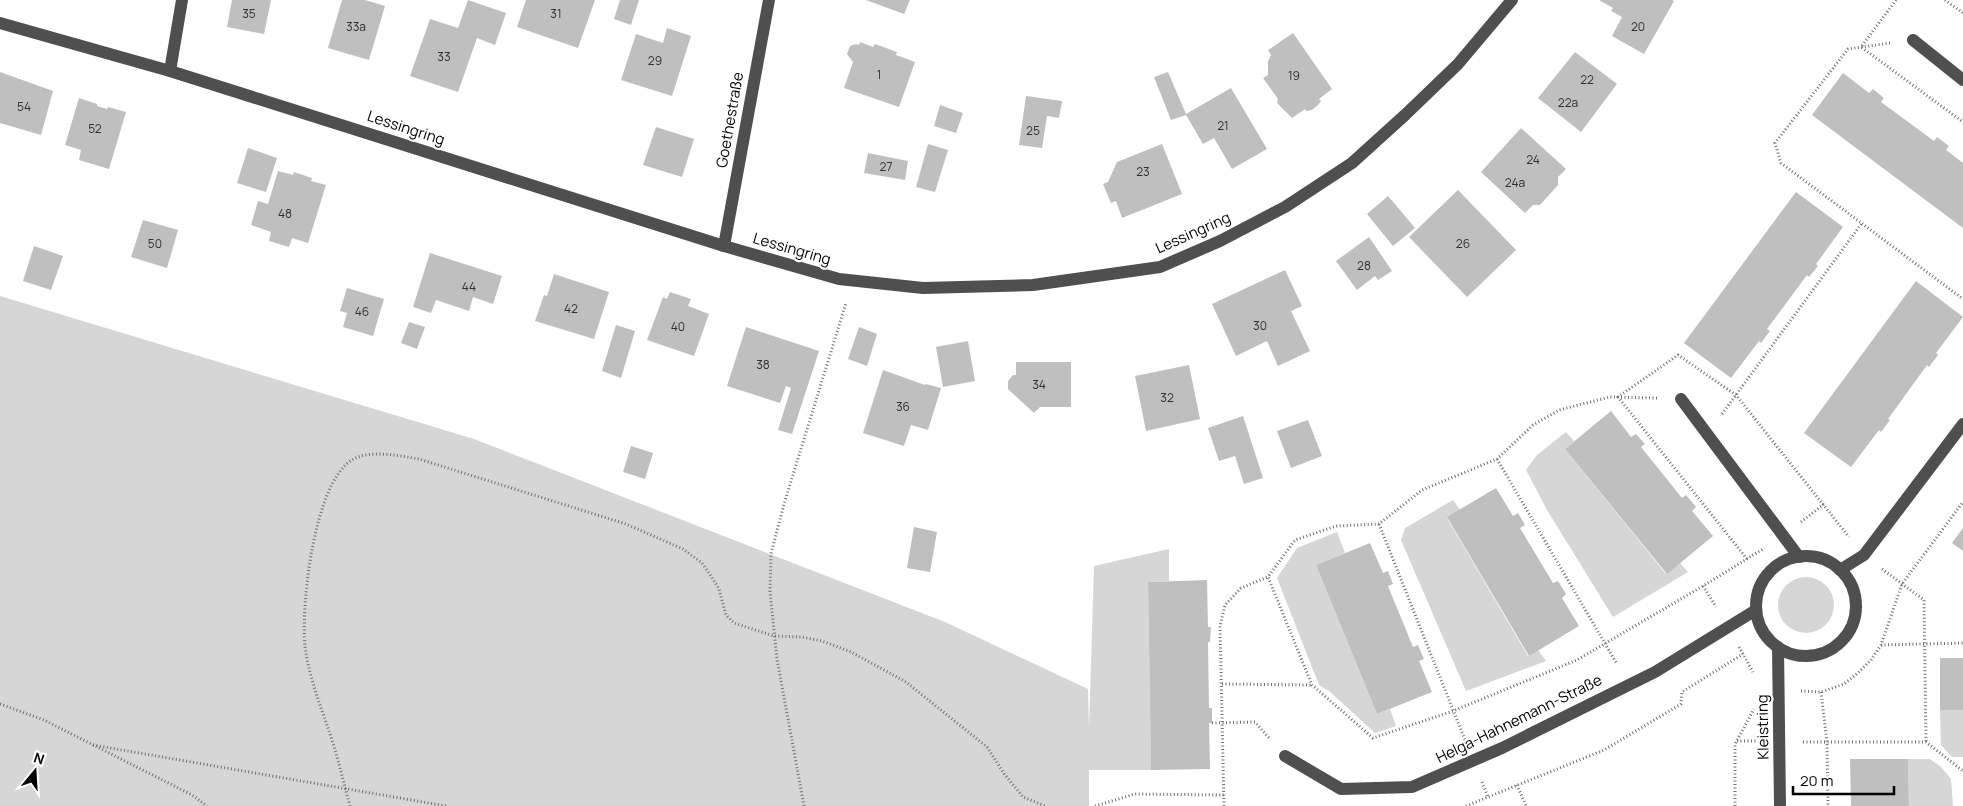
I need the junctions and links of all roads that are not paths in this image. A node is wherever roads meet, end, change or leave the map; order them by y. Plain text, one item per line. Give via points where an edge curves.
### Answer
1 (182, 0) edge
2 (768, 0) edge
3 (1512, 0) edge
4 (0, 23) edge
5 (1913, 40) road end
6 (170, 70) junction
7 (1963, 80) edge
8 (724, 246) junction
9 (1681, 399) road end
10 (1963, 424) edge
11 (1799, 557) junction
12 (1840, 570) junction
13 (1756, 610) junction
14 (1778, 647) junction
15 (1285, 756) road end
16 (1780, 806) edge

1 - 6 street
2 - 8 street, Goethestraße
3 - 8 street, Lessingring via 1458,64 1352,162 1285,207 1220,241 1160,267 1032,285 924,288 839,279
4 - 6 street, Lessingring
5 - 7 street
6 - 8 street, Lessingring
9 - 11 street
10 - 12 street via 1864,555
11 - 12 street via 1821,559
11 - 13 street via 1778,565 1767,575 1757,595
12 - 14 street via 1849,582 1856,603 1854,618 1844,638 1834,648 1813,656 1791,654
13 - 14 street via 1762,631
13 - 15 street, Helga-Hahnemann-Straße via 1656,672 1412,787 1341,789
14 - 16 street, Kleistring

